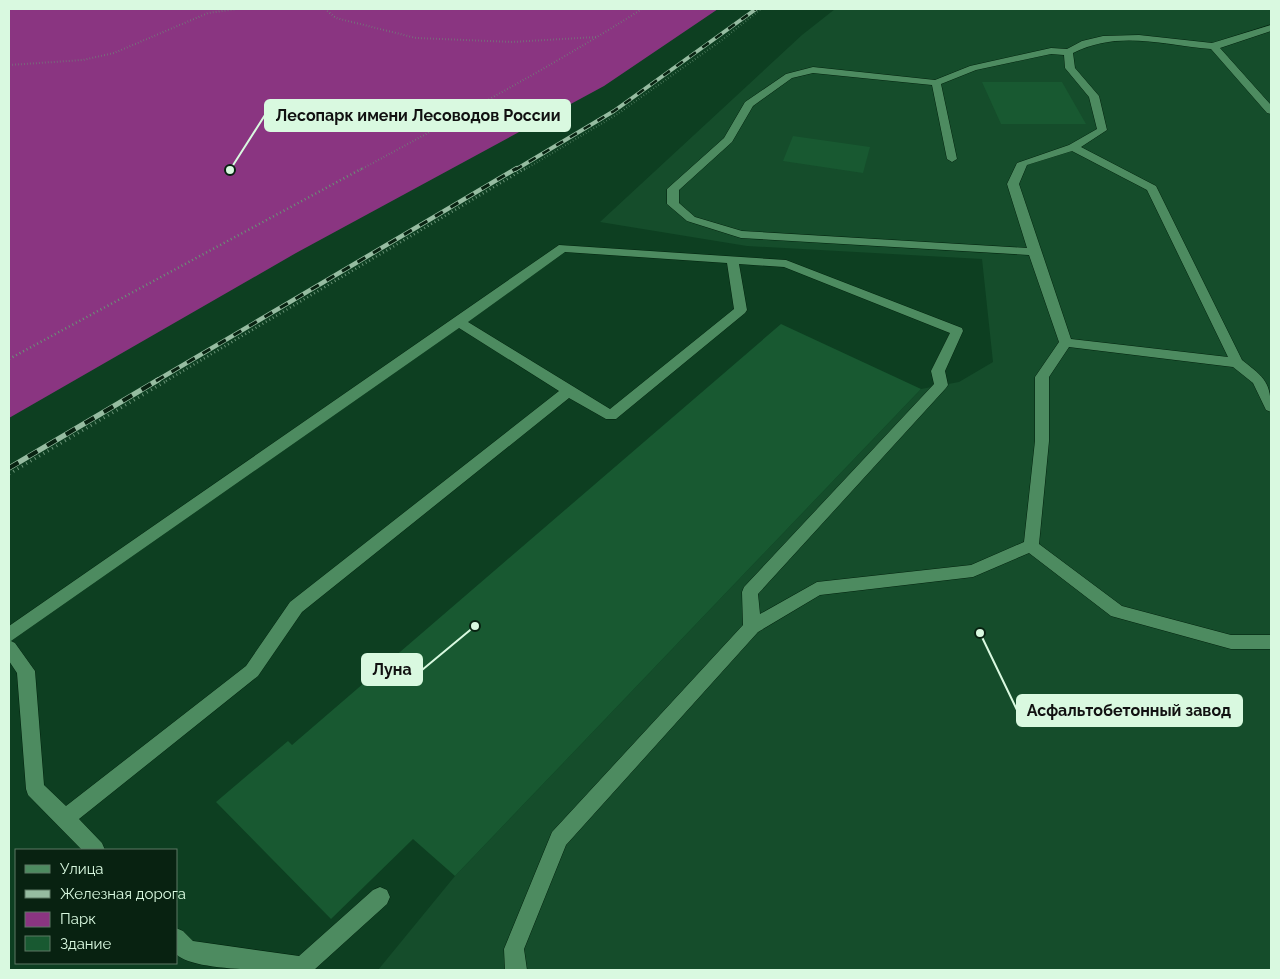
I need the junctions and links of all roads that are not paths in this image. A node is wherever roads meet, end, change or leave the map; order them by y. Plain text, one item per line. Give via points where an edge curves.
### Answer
1 (1271, 28) edge
2 (1214, 46) junction
3 (1068, 52) junction
4 (936, 83) junction
5 (1270, 109) edge
6 (1074, 147) junction
7 (952, 159) dead end
8 (1034, 252) junction
9 (732, 260) junction
10 (459, 322) junction
11 (1066, 342) junction
12 (1236, 363) junction
13 (568, 391) junction
14 (1271, 407) edge
15 (1031, 546) junction
16 (752, 627) junction
17 (9, 635) edge
18 (1271, 642) edge
19 (9, 648) edge
20 (65, 818) junction
21 (94, 849) edge
22 (380, 897) dead end
23 (178, 940) edge
24 (516, 970) edge

1 - 2 lane
2 - 3 lane via 1163,39 1106,37 1084,42
2 - 5 lane
3 - 4 lane via 1051,51 974,68
3 - 6 lane via 1070,68 1094,96 1102,130
4 - 7 lane
4 - 8 lane via 813,70 789,76 749,104 728,140 673,189 674,204 691,219 741,234
6 - 8 lane via 1022,163 1013,184
6 - 12 lane via 1152,188
8 - 11 lane
9 - 10 lane via 563,248
9 - 13 lane via 741,310 611,416
9 - 16 lane via 786,264 957,331 938,371 941,385 750,592
10 - 13 lane
10 - 17 lane
11 - 12 lane
11 - 15 lane via 1042,376 1042,441
12 - 14 lane via 1259,380
13 - 20 lane via 296,607 252,671
15 - 16 lane via 973,571 817,589
15 - 18 lane via 1117,611 1231,642
16 - 24 lane via 559,839 514,949
19 - 20 lane via 26,671 35,789
20 - 21 lane
22 - 23 lane via 302,967 188,951

